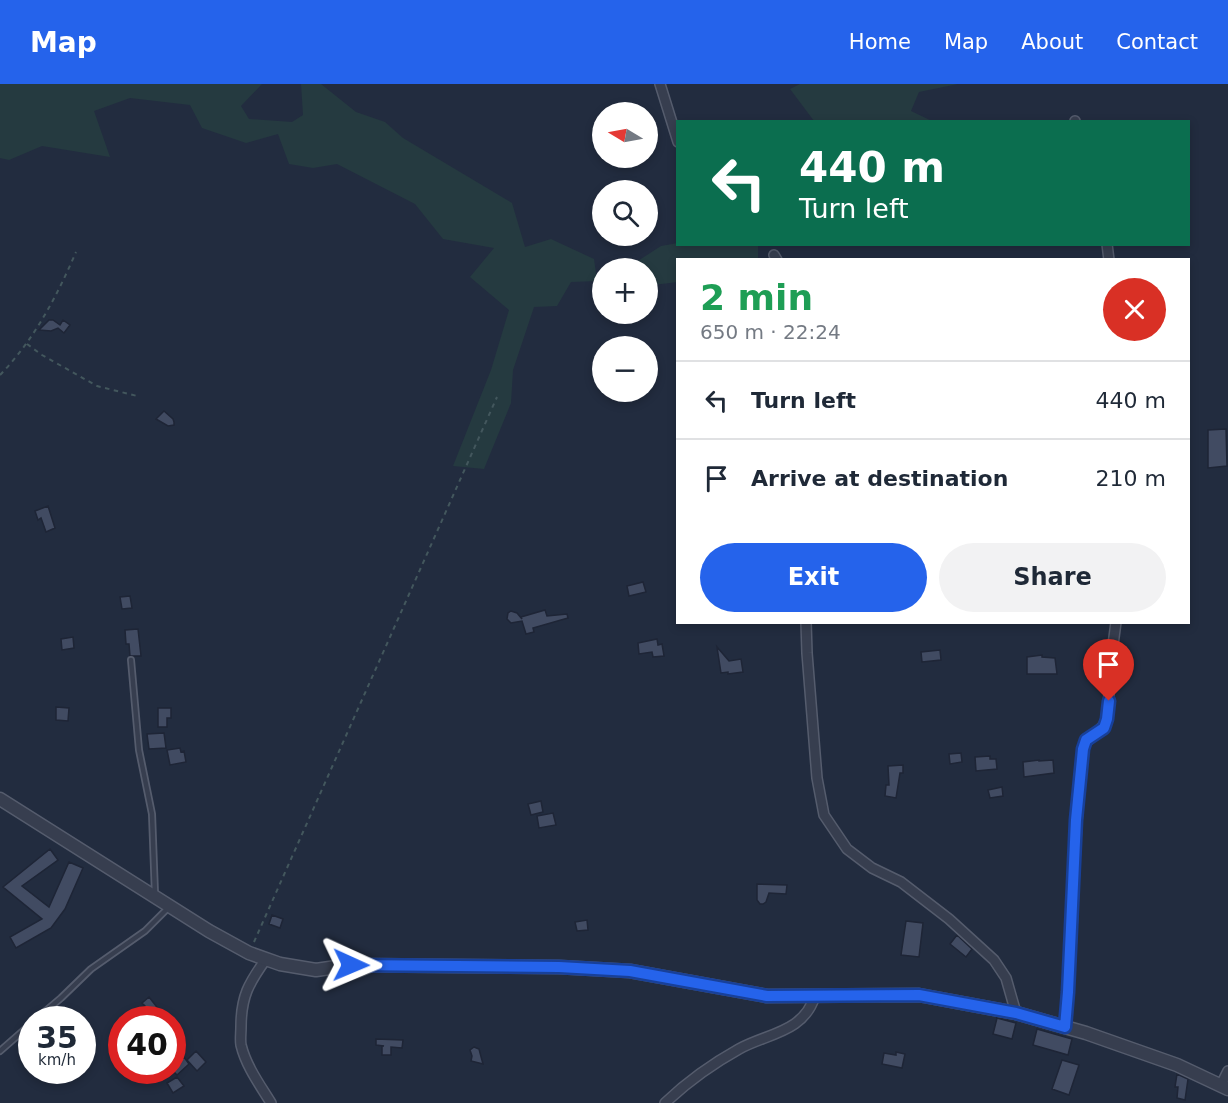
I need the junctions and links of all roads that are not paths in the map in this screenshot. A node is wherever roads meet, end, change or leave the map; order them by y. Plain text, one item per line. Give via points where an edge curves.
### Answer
1 (660, 84) edge
2 (676, 136) edge
3 (806, 624) edge
4 (1116, 624) edge
5 (130, 660) dead end
6 (0, 799) edge
7 (155, 897) junction
8 (169, 906) junction
9 (266, 958) junction
10 (816, 996) junction
11 (51, 1006) edge
12 (1016, 1013) junction
13 (1065, 1027) junction
14 (18, 1034) edge
15 (0, 1050) edge
16 (1228, 1071) edge
17 (1224, 1087) edge
18 (271, 1103) edge
19 (665, 1103) edge

1 - 2 street
3 - 12 street via 816,778 824,815 847,849 949,919 994,960 1006,978
4 - 13 street via 1107,719 1104,728 1086,740 1083,749
5 - 7 lane via 139,750 152,814
6 - 7 street
7 - 8 street
8 - 9 street via 249,953
8 - 11 lane via 145,931 92,969
9 - 10 street via 316,970 351,965 630,971 767,996
9 - 18 street via 246,992 240,1044
10 - 12 street via 919,995
10 - 19 street via 808,1012 792,1026 741,1048 683,1086
12 - 13 street
13 - 17 street via 1177,1065
14 - 15 lane
16 - 17 street

